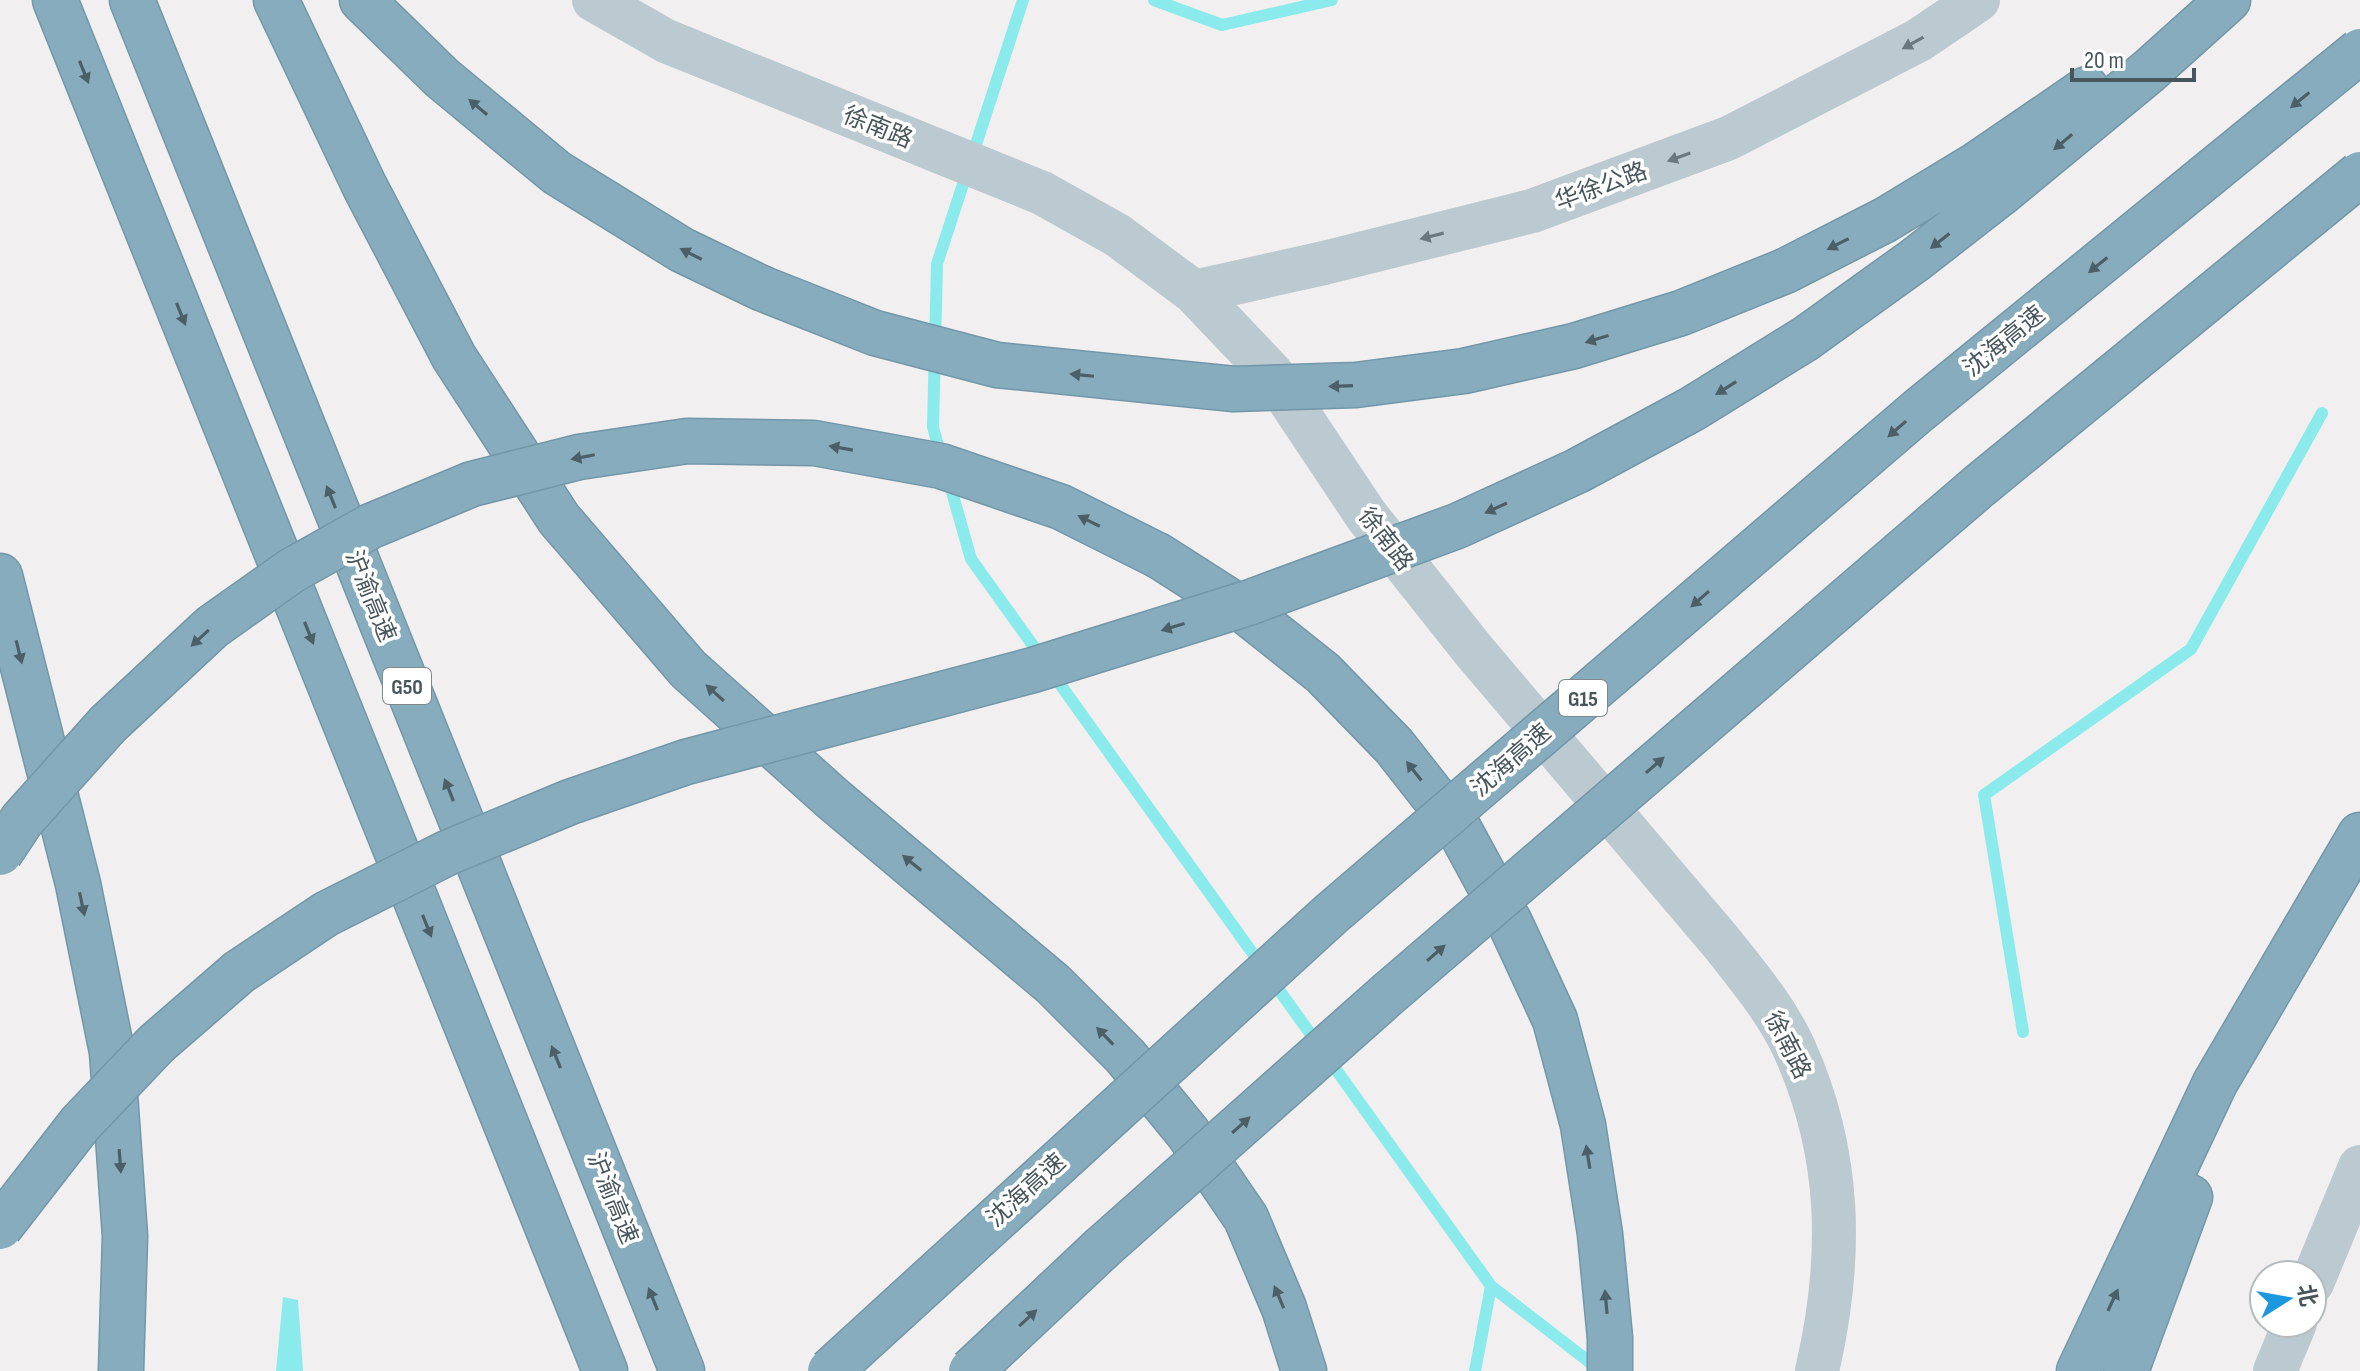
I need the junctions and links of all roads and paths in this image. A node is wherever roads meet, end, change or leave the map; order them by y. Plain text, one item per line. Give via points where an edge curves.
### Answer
1 (55, 0) edge
2 (132, 0) edge
3 (276, 0) edge
4 (362, 0) edge
5 (594, 0) edge
6 (1978, 0) edge
7 (2208, 0) edge
8 (2228, 0) edge
9 (2360, 51) edge
10 (2360, 174) edge
11 (1990, 178) junction
12 (1194, 292) junction
13 (0, 576) edge
14 (2360, 835) edge
15 (0, 853) edge
16 (2335, 878) junction
17 (2360, 1167) edge
18 (0, 1227) edge
19 (2322, 1259) edge
20 (2288, 1339) edge
21 (121, 1371) edge
22 (605, 1371) edge
23 (682, 1371) edge
24 (830, 1371) edge
25 (971, 1371) edge
26 (1304, 1371) edge
27 (1610, 1371) edge
28 (1817, 1371) edge
29 (2079, 1371) edge
30 (2126, 1371) edge
31 (2275, 1371) edge

1 -> 22 highway
23 -> 2 highway, 沪渝高速 / G50
26 -> 3 highway via 1246,1218 1188,1133 1125,1056 1053,984 688,669 559,519 454,357
11 -> 4 highway, bridge via 1681,313 1574,346 1464,371 1356,385 1234,389 997,365 875,333 682,250 557,173 442,78
5 - 12 street, 徐南路 via 666,41 1042,193 1117,235
6 -> 12 street, 华徐公路 via 1919,40 1729,138 1532,211
7 - 11 highway
8 -> 11 highway via 2149,71
9 -> 24 highway, 沈海高速 / G15, bridge via 1918,411 1331,914
25 -> 10 highway, bridge via 1424,963 1978,487
11 -> 18 highway, bridge via 1915,260 1805,339 1577,471 1457,526 1248,603 1033,670 671,767 447,853 326,914 239,972 156,1044 80,1124
12 - 28 street, 徐南路 via 1272,374 1366,515 1721,942 1793,1046 1817,1109 1832,1174 1830,1306
13 -> 21 highway via 78,884 112,1052 125,1236
14 - 16 highway
27 -> 15 highway, bridge via 1600,1234 1583,1125 1555,1020 1459,829 1394,746 1323,673 1245,611 1159,556 1061,507 941,466 814,443 687,441 579,457 472,484 371,526 291,571 212,627 108,724 22,820
29 -> 16 highway via 2215,1083
16 - 30 highway via 2186,1207
17 - 19 street
20 - 31 street

